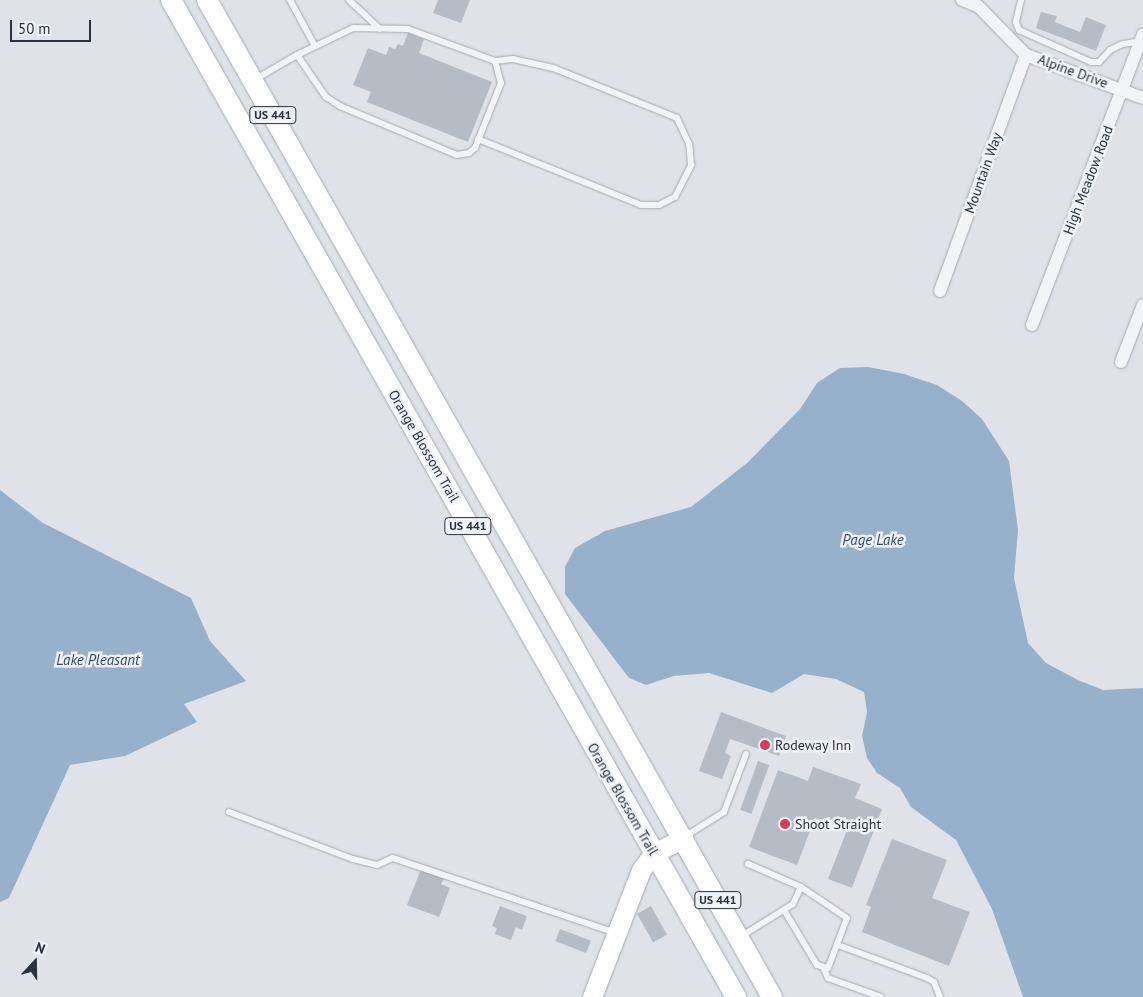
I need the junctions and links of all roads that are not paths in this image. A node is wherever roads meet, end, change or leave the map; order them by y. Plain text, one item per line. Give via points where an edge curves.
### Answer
1 (171, 0) edge
2 (207, 0) edge
3 (290, 0) edge
4 (349, 0) edge
5 (962, 0) edge
6 (1021, 0) edge
7 (980, 3) edge
8 (380, 29) junction
9 (1142, 38) edge
10 (315, 46) junction
11 (1026, 55) junction
12 (297, 56) junction
13 (495, 62) junction
14 (253, 81) junction
15 (1122, 89) junction
16 (225, 96) junction
17 (1143, 98) edge
18 (478, 139) junction
19 (940, 291) dead end
20 (1143, 305) edge
21 (1032, 326) dead end
22 (1121, 362) dead end
23 (746, 754) dead end
24 (230, 812) dead end
25 (683, 838) junction
26 (654, 853) junction
27 (748, 864) dead end
28 (801, 887) junction
29 (784, 910) junction
30 (617, 933) junction
31 (738, 937) junction
32 (838, 945) junction
33 (824, 969) junction
34 (592, 997) edge
35 (736, 997) edge
36 (772, 997) edge
37 (881, 997) edge
38 (940, 997) edge

1 - 16 main road, Orange Blossom Trail / US 441
2 - 14 main road, US 441
3 - 10 lane
4 - 8 lane
5 - 7 street, Alpine Drive
6 - 9 lane via 1016,22 1020,30 1091,62 1099,62 1110,50
7 - 11 street, Alpine Drive
8 - 10 lane via 353,28
8 - 13 lane via 408,29
9 - 15 street, High Meadow Road
10 - 12 lane
11 - 15 street, Alpine Drive
11 - 19 street, Mountain Way
12 - 14 lane
12 - 18 lane via 326,97 340,106 457,155 469,153
13 - 18 lane via 501,83
13 - 18 lane via 512,59 553,68 677,118 690,144 691,165 674,197 659,205 641,205
14 - 16 main road
14 - 25 main road, US 441
15 - 17 street, Alpine Drive
15 - 21 street, High Meadow Road
16 - 26 main road, Orange Blossom Trail / US 441
20 - 22 street
23 - 25 lane via 724,812
24 - 30 lane via 353,858 377,865 393,858
25 - 26 street
25 - 31 main road, US 441
26 - 30 street via 641,870
26 - 35 main road, Orange Blossom Trail / US 441
27 - 28 lane
28 - 29 lane via 793,904
28 - 32 lane via 847,918
29 - 31 lane
29 - 33 lane via 817,966
30 - 34 street
31 - 36 main road, US 441
32 - 33 lane via 832,962
32 - 38 lane via 927,978 934,982
33 - 37 lane via 828,978

